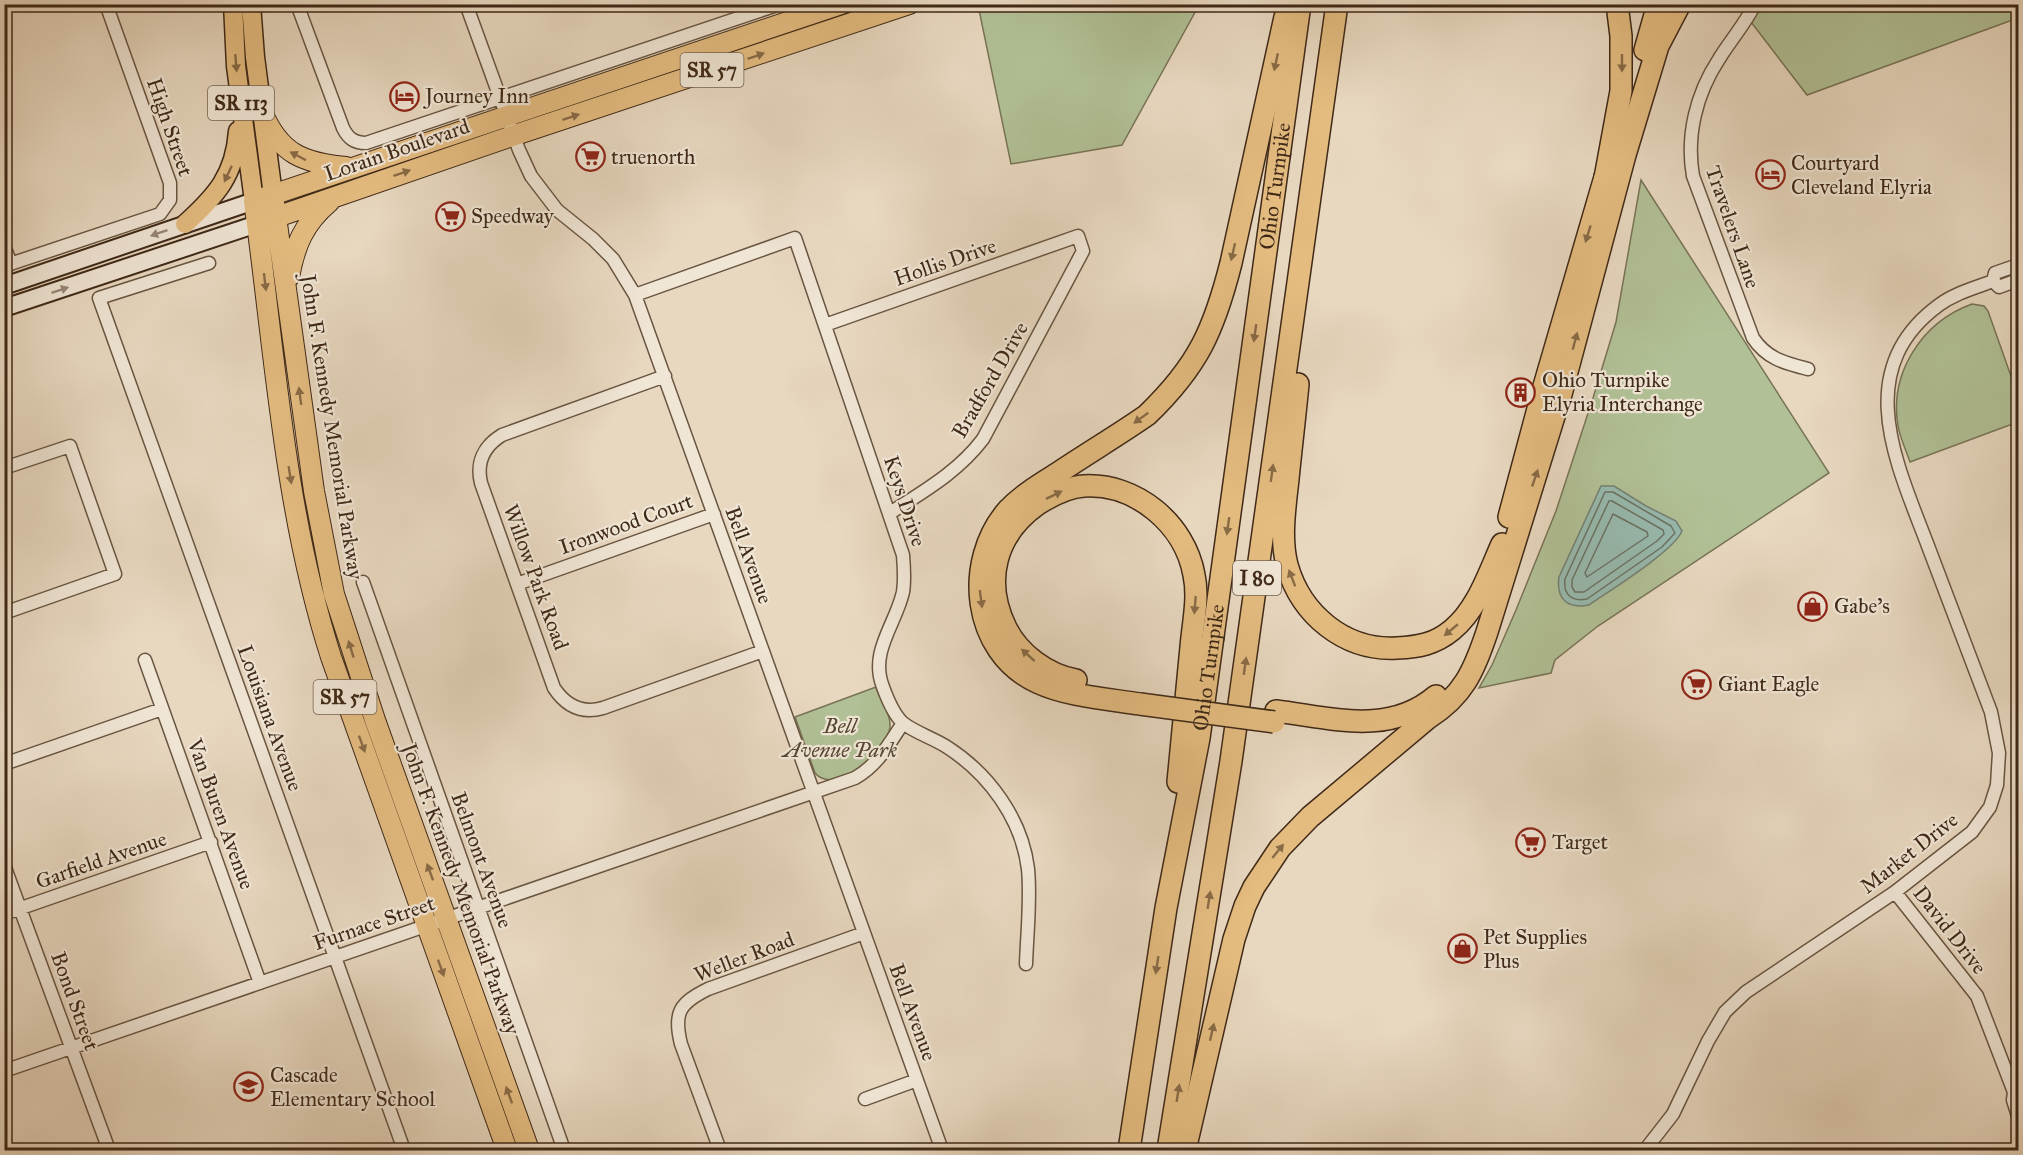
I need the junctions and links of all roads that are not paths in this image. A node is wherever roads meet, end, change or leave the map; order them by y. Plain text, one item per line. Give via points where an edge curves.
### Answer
1 (105, 4) edge
2 (233, 4) edge
3 (251, 4) edge
4 (297, 4) edge
5 (466, 4) edge
6 (780, 4) edge
7 (841, 4) edge
8 (909, 4) edge
9 (1288, 4) edge
10 (1300, 4) edge
11 (1337, 4) edge
12 (1617, 4) edge
13 (1658, 4) edge
14 (1665, 4) edge
15 (1680, 4) edge
16 (1755, 4) edge
17 (1658, 46) junction
18 (240, 96) junction
19 (1323, 110) junction
20 (262, 112) junction
21 (508, 117) junction
22 (355, 167) junction
23 (1605, 178) junction
24 (346, 192) junction
25 (273, 195) junction
26 (254, 201) junction
27 (276, 217) junction
28 (257, 224) junction
29 (185, 225) junction
30 (1078, 236) joint
31 (4, 246) edge
32 (209, 263) dead end
33 (8, 265) edge
34 (2019, 265) edge
35 (2019, 280) edge
36 (1993, 281) junction
37 (4, 285) edge
38 (286, 291) junction
39 (635, 295) junction
40 (4, 308) edge
41 (825, 325) junction
42 (1808, 369) dead end
43 (665, 376) junction
44 (1549, 401) junction
45 (4, 468) edge
46 (890, 513) junction
47 (714, 514) junction
48 (1502, 544) junction
49 (363, 582) dead end
50 (517, 584) junction
51 (4, 613) edge
52 (763, 651) junction
53 (145, 660) dead end
54 (1141, 698) junction
55 (162, 709) junction
56 (1275, 717) junction
57 (1428, 718) junction
58 (903, 723) junction
59 (4, 764) edge
60 (814, 792) junction
61 (211, 842) junction
62 (4, 865) edge
63 (1895, 892) junction
64 (20, 908) junction
65 (478, 908) junction
66 (1166, 908) junction
67 (4, 914) edge
68 (446, 919) junction
69 (426, 926) junction
70 (864, 933) junction
71 (335, 957) junction
72 (1026, 964) dead end
73 (260, 983) junction
74 (71, 1048) junction
75 (4, 1071) edge
76 (916, 1080) junction
77 (2016, 1092) edge
78 (865, 1099) dead end
79 (2019, 1116) edge
80 (109, 1150) edge
81 (404, 1150) edge
82 (507, 1150) edge
83 (529, 1150) edge
84 (564, 1150) edge
85 (720, 1150) edge
86 (942, 1150) edge
87 (1129, 1150) edge
88 (1168, 1150) edge
89 (1185, 1150) edge
90 (1645, 1150) edge

1 - 33 street, High Street via 170,183 170,200 160,214
2 -> 18 main road, John F. Kennedy Memorial Parkway / SR 113
3 - 20 main road, John F. Kennedy Memorial Parkway / SR 113
4 - 21 street, Lorain Boulevard via 343,128 352,140 366,143
5 - 21 street, Bell Avenue
6 - 21 street, Lorain Boulevard
7 - 21 highway, Lorain Boulevard / SR 57
21 -> 8 highway, Lorain Boulevard / SR 57
9 -> 54 highway via 1231,263 1221,302 1202,348 1147,415 1010,508 991,534 979,574 985,621 995,643 1022,673 1054,688
10 -> 66 highway, Ohio Turnpike / I 80 via 1199,738
11 - 19 highway, Ohio Turnpike / I 80
12 -> 23 highway via 1621,91
13 - 23 highway
14 - 17 highway
15 - 17 highway
16 - 42 street, Travelers Lane via 1703,91 1690,142 1690,159 1753,338 1774,359
44 -> 17 highway
18 - 26 main road, John F. Kennedy Memorial Parkway / SR 113
18 -> 29 main road via 235,156 228,176 217,194
48 -> 19 highway via 1464,618 1426,646 1376,648 1347,640 1311,612 1294,584 1284,551 1284,534
88 -> 19 highway, Ohio Turnpike / I 80 via 1233,750
22 -> 20 highway via 312,163 295,155 280,144
20 - 25 main road, John F. Kennedy Memorial Parkway / SR 113
21 - 22 highway, Lorain Boulevard / SR 57
24 -> 21 highway, Lorain Boulevard / SR 57
21 - 39 street, Bell Avenue via 524,162 539,188 557,210 608,254
22 - 25 highway, Lorain Boulevard / SR 57
23 -> 44 highway
24 - 27 highway, Lorain Boulevard
24 - 38 highway, SR 57 via 329,202 302,232
25 - 26 highway, Lorain Boulevard / SR 57
25 - 27 highway, John F. Kennedy Memorial Parkway / SR 113
26 - 28 highway, John F. Kennedy Memorial Parkway / SR 57
26 - 29 main road, Lorain Boulevard
27 - 28 highway, Lorain Boulevard
27 - 38 highway, John F. Kennedy Memorial Parkway / SR 113
40 -> 28 main road, Lorain Boulevard
28 -> 69 highway, John F. Kennedy Memorial Parkway / SR 57 via 287,457 314,602
29 -> 37 main road, Lorain Boulevard
30 - 41 street, Hollis Drive
30 - 46 street, Bradford Drive via 1083,251 983,440 949,475
31 - 33 street
32 - 71 street, Louisiana Avenue via 99,298
34 - 36 street, Market Drive via 1995,273
35 - 36 street, Market Drive via 1999,287
36 - 63 street, Market Drive via 1939,304 1924,318 1899,352 1887,393 1900,472 1991,712 2000,768 1990,807 1972,832
68 -> 38 highway, John F. Kennedy Memorial Parkway / SR 57 via 334,594 314,491
39 - 41 street, Keys Drive via 795,238
39 - 43 street, Bell Avenue
41 - 46 street, Keys Drive
43 - 47 street, Bell Avenue
43 - 50 street, Willow Park Road via 502,435 486,448 481,457 480,477
44 - 48 highway
57 -> 44 highway via 1459,693 1476,664
45 - 51 street via 70,446 116,574
46 - 58 street, Keys Drive via 901,546 903,591 879,664 882,685
47 - 50 street, Ironwood Court
47 - 52 street, Bell Avenue
48 - 56 highway via 1470,651 1455,677 1434,699 1409,714 1378,722
49 - 65 street, Belmont Avenue
50 - 52 street, Willow Park Road via 555,688 576,708 603,708
52 - 60 street, Bell Avenue
53 - 55 street, Van Buren Avenue
54 - 56 highway
54 -> 66 highway via 1054,674 1031,659 1014,641 1000,612 995,572 1005,538 1021,518 1057,493 1095,486 1136,497 1170,524 1191,562 1196,594
55 - 59 street
55 - 61 street, Van Buren Avenue
56 - 57 highway via 1362,735 1382,734
89 -> 57 highway via 1234,939 1254,887 1267,864 1295,831
58 - 60 street, Furnace Street via 868,770
58 - 72 street via 948,747 975,769 1013,818 1028,875
60 - 65 street, Furnace Street
60 - 70 street, Bell Avenue
61 - 64 street, Garfield Avenue
61 - 73 street, Van Buren Avenue
62 - 64 street, Bond Street
63 - 77 street, David Drive via 1977,996
63 - 90 street, Market Drive via 1747,990 1725,1012 1673,1114
64 - 67 street, Garfield Avenue
64 - 74 street, Bond Street
65 - 68 street, Furnace Street
65 - 84 street, Belmont Avenue
66 -> 87 highway, Ohio Turnpike / I 80
68 - 69 street, Furnace Street
83 -> 68 highway, John F. Kennedy Memorial Parkway / SR 57
69 - 71 street, Furnace Street
69 -> 82 highway, John F. Kennedy Memorial Parkway / SR 57
70 - 76 street, Bell Avenue
70 - 85 street, Weller Road via 708,990 690,998 680,1010 676,1025 681,1044
71 - 73 street, Furnace Street
71 - 81 street, Louisiana Avenue
73 - 74 street, Furnace Street
74 - 75 street, Furnace Street
74 - 80 street, Bond Street
76 - 78 street
76 - 86 street, Bell Avenue
77 - 79 street, David Drive via 2013,1100

